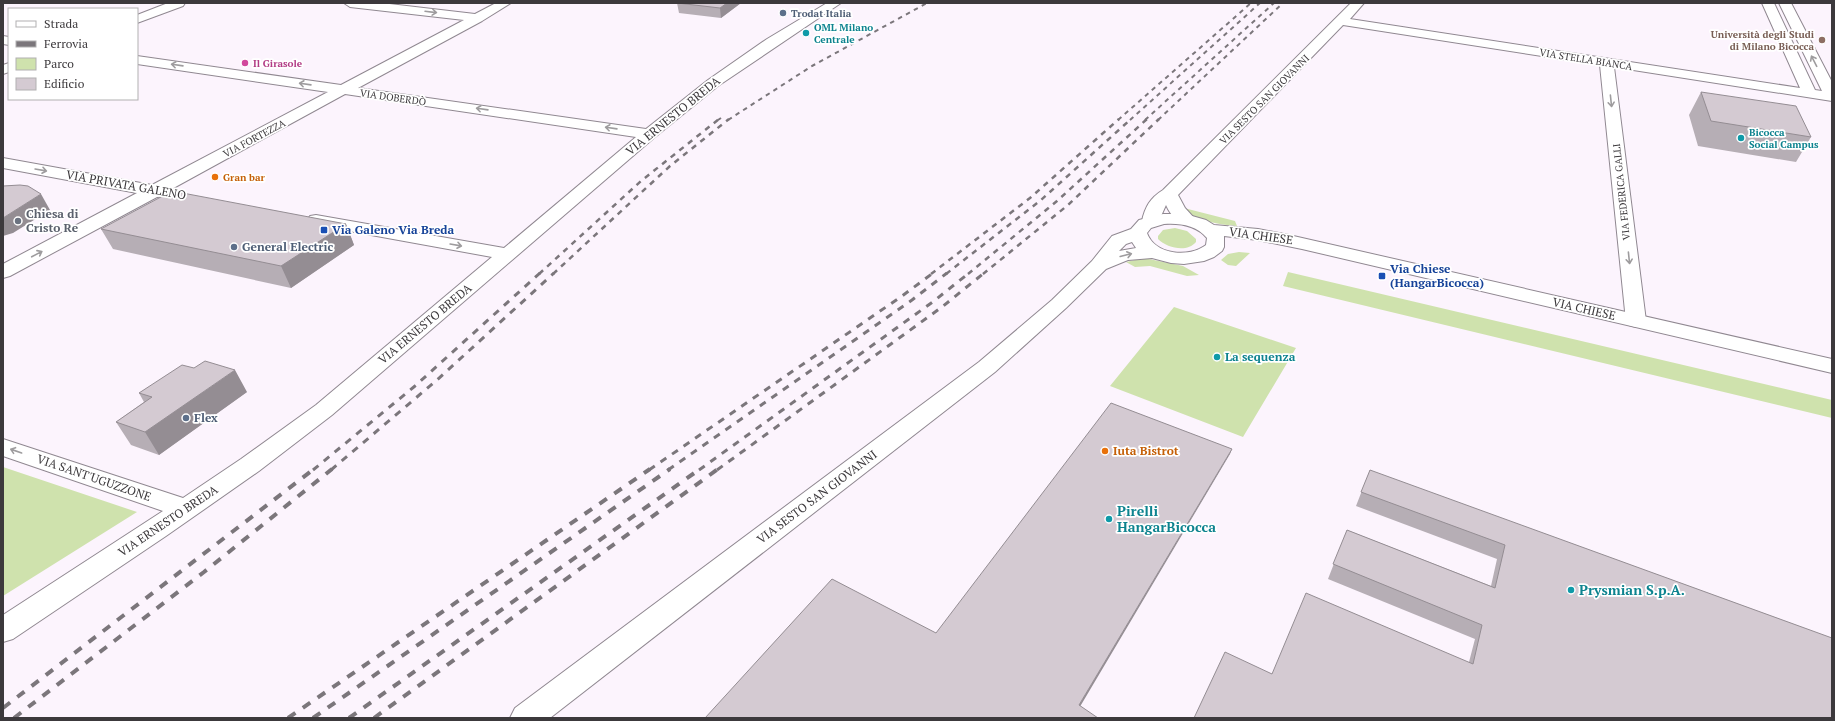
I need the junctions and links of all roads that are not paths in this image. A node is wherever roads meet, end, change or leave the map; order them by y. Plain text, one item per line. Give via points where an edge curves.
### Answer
1 (179, 3) edge
2 (350, 3) edge
3 (505, 3) edge
4 (835, 3) edge
5 (1358, 3) edge
6 (1768, 3) edge
7 (1785, 3) edge
8 (478, 18) junction
9 (138, 19) edge
10 (1341, 22) junction
11 (138, 60) edge
12 (1607, 63) junction
13 (344, 90) junction
14 (1810, 94) junction
15 (1832, 97) edge
16 (649, 134) junction
17 (3, 163) edge
18 (156, 191) junction
19 (1169, 194) junction
20 (184, 196) edge
21 (302, 217) edge
22 (1187, 220) junction
23 (1145, 227) junction
24 (1213, 238) junction
25 (1155, 252) junction
26 (508, 254) junction
27 (1098, 265) junction
28 (3, 272) edge
29 (1636, 321) junction
30 (1832, 366) edge
31 (3, 447) edge
32 (185, 510) junction
33 (3, 630) edge
34 (526, 718) edge

1 - 9 street
2 -> 8 street
3 - 8 street, VIA FORTEZZA
4 - 16 street, VIA ERNESTO BREDA via 713,83
5 - 10 street, VIA SESTO SAN GIOVANNI
6 - 14 street
15 -> 7 street
8 - 13 street, VIA FORTEZZA
10 - 12 street, VIA STELLA BIANCA
10 - 19 street, VIA SESTO SAN GIOVANNI
13 -> 11 street, VIA DOBERDÒ
12 - 14 street, VIA STELLA BIANCA
12 -> 29 street, VIA FEDERICA GALLI
16 -> 13 street, VIA DOBERDÒ
13 - 18 street, VIA FORTEZZA
14 - 15 street, VIA STELLA BIANCA
16 - 26 street, VIA ERNESTO BREDA
17 -> 18 street, VIA PRIVATA GALENO
18 - 20 street, VIA PRIVATA GALENO
28 -> 18 street, VIA FORTEZZA
19 - 22 street via 1177,210
19 - 23 street, VIA SESTO SAN GIOVANNI via 1153,207
21 -> 26 street
22 - 23 street, VIA SESTO SAN GIOVANNI via 1168,218
22 - 24 street, VIA CHIESE
23 - 25 street via 1142,243
23 - 27 street, VIA SESTO SAN GIOVANNI via 1115,244
24 - 25 street, VIA CHIESE via 1209,253 1193,258
24 - 29 street, VIA CHIESE via 1335,252
27 -> 25 street, VIA SESTO SAN GIOVANNI via 1133,254
26 - 32 street, VIA ERNESTO BREDA via 324,410
27 - 34 street, VIA SESTO SAN GIOVANNI via 1047,316 987,367
29 - 30 street, VIA CHIESE
32 -> 31 street, VIA SANT'UGUZZONE
32 - 33 street, VIA ERNESTO BREDA

